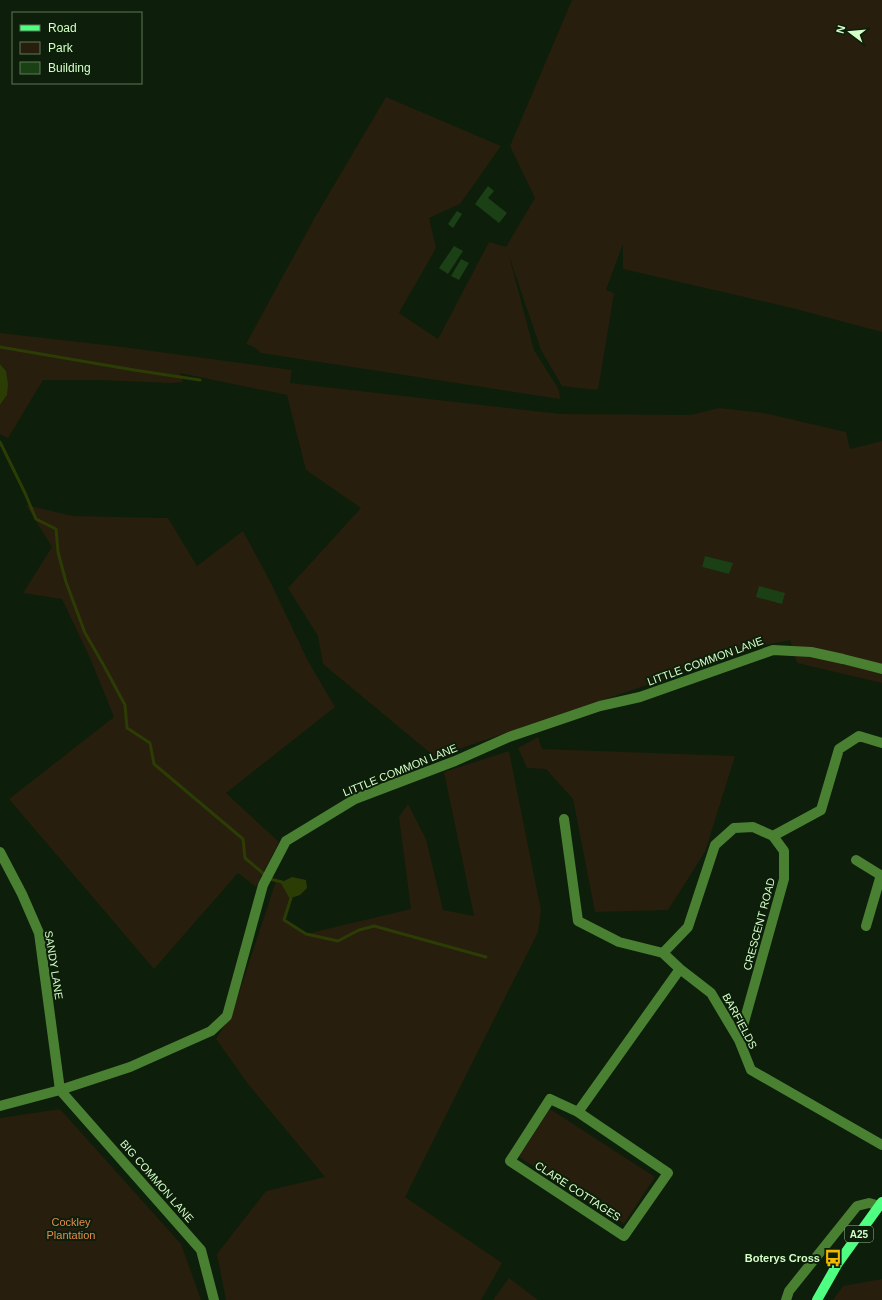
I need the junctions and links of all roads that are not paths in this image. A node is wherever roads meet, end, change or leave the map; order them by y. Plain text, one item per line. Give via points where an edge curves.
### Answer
1 (882, 669) edge
2 (882, 743) edge
3 (564, 819) dead end
4 (774, 836) junction
5 (0, 852) edge
6 (856, 860) dead end
7 (882, 875) edge
8 (866, 926) dead end
9 (663, 953) junction
10 (680, 969) junction
11 (739, 1040) junction
12 (60, 1090) junction
13 (0, 1106) edge
14 (578, 1112) junction
15 (882, 1145) edge
16 (881, 1204) edge
17 (214, 1300) edge
18 (786, 1300) edge
19 (817, 1300) edge

1 - 12 street, LITTLE COMMON LANE via 811,652 773,650 640,697 600,706 509,737 455,761 355,799 286,841 263,885 227,1016 212,1031 130,1067
2 - 4 street via 859,736 839,749 821,810
3 - 9 street, BARFIELDS via 578,921 619,942
4 - 9 street via 753,827 734,828 715,845 688,927
4 - 11 street, CRESCENT ROAD via 784,851 784,879
5 - 12 street, SANDY LANE via 39,933
6 - 7 street
7 - 8 street
9 - 10 street, BARFIELDS
10 - 11 street, BARFIELDS via 711,993
10 - 14 street
11 - 15 street, BARFIELDS via 751,1070
12 - 13 street, LITTLE COMMON LANE
12 - 17 street, BIG COMMON LANE via 201,1250
14 - 14 street, CLARE COTTAGES via 550,1099 510,1161 624,1236 668,1173
16 - 18 street via 857,1206 789,1291
16 - 19 main road, A25 via 838,1263

